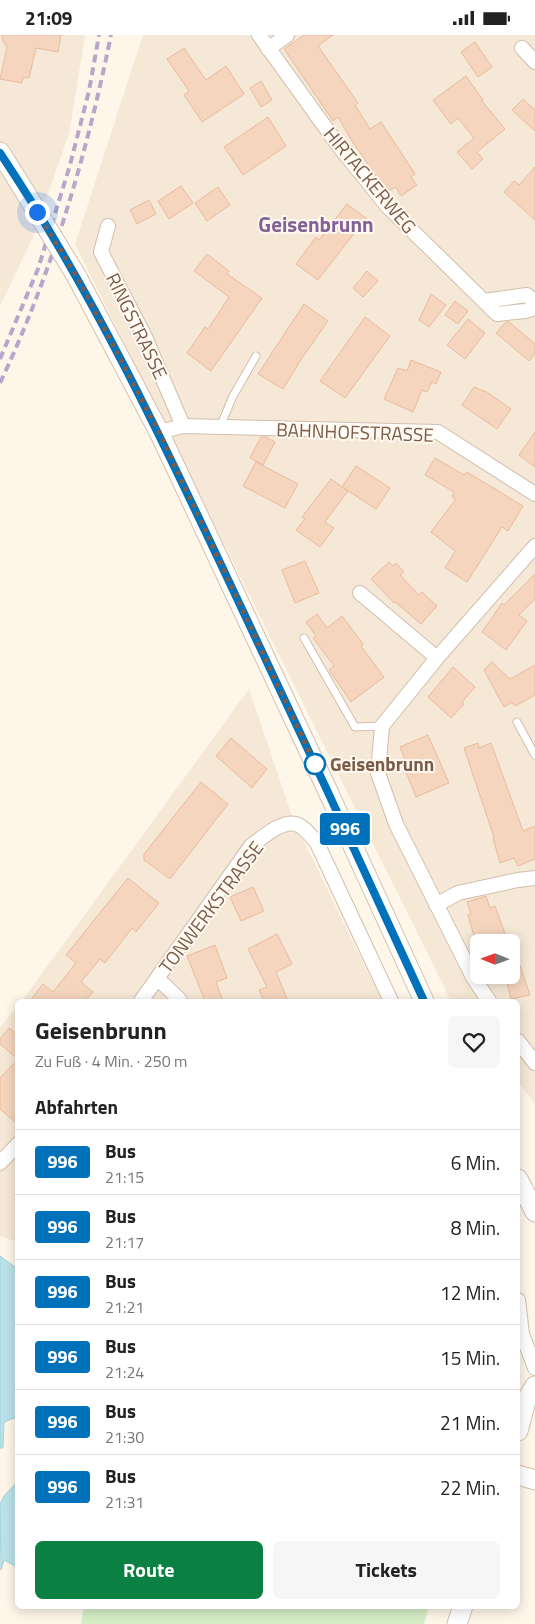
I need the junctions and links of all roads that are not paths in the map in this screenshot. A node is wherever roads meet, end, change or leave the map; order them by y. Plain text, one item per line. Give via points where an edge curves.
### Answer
1 (260, 35) edge
2 (287, 35) edge
3 (522, 48) dead end
4 (268, 49) junction
5 (535, 62) edge
6 (0, 152) edge
7 (108, 226) dead end
8 (484, 301) junction
9 (535, 302) edge
10 (535, 307) edge
11 (256, 356) dead end
12 (183, 426) junction
13 (220, 427) junction
14 (159, 432) junction
15 (535, 494) edge
16 (535, 546) edge
17 (360, 593) dead end
18 (304, 638) dead end
19 (437, 658) junction
20 (517, 722) dead end
21 (382, 726) junction
22 (535, 755) edge
23 (535, 878) edge
24 (436, 905) junction
25 (158, 979) junction
26 (143, 999) edge
27 (179, 999) edge
28 (391, 999) edge
29 (423, 999) edge
30 (488, 999) edge
31 (520, 1044) edge
32 (535, 1063) edge
33 (15, 1147) edge
34 (0, 1163) edge
35 (520, 1183) edge
36 (535, 1212) edge
37 (520, 1317) edge
38 (535, 1368) edge
39 (535, 1386) edge
40 (520, 1424) edge
41 (520, 1476) edge
42 (535, 1480) edge
43 (462, 1609) edge
44 (457, 1624) edge

1 - 4 street, HIRTACKERWEG
2 - 4 street
3 - 5 street
4 - 8 street, HIRTACKERWEG via 388,207
6 - 14 main road, bridge via 77,277
7 - 12 street, RINGSTRASSE via 101,252 145,337
8 - 9 street via 527,295
8 - 10 street, HIRTACKERWEG via 497,314
11 - 13 lane
12 - 13 street, BAHNHOFSTRASSE
12 - 14 street, BAHNHOFSTRASSE
13 - 15 street, BAHNHOFSTRASSE via 438,432
14 - 29 main road
16 - 19 street
17 - 19 street
18 - 21 lane via 355,727
19 - 21 street
20 - 22 lane
21 - 24 street via 378,773 396,824
23 - 24 street via 458,893
24 - 30 street
25 - 26 street, TONWERKSTRASSE
25 - 27 street
25 - 28 street, TONWERKSTRASSE via 251,846 270,831 296,824 317,843
31 - 32 street
33 - 34 street
35 - 36 main road
37 - 38 street via 522,1334
39 - 40 main road via 526,1401
41 - 42 main road
43 - 44 main road

